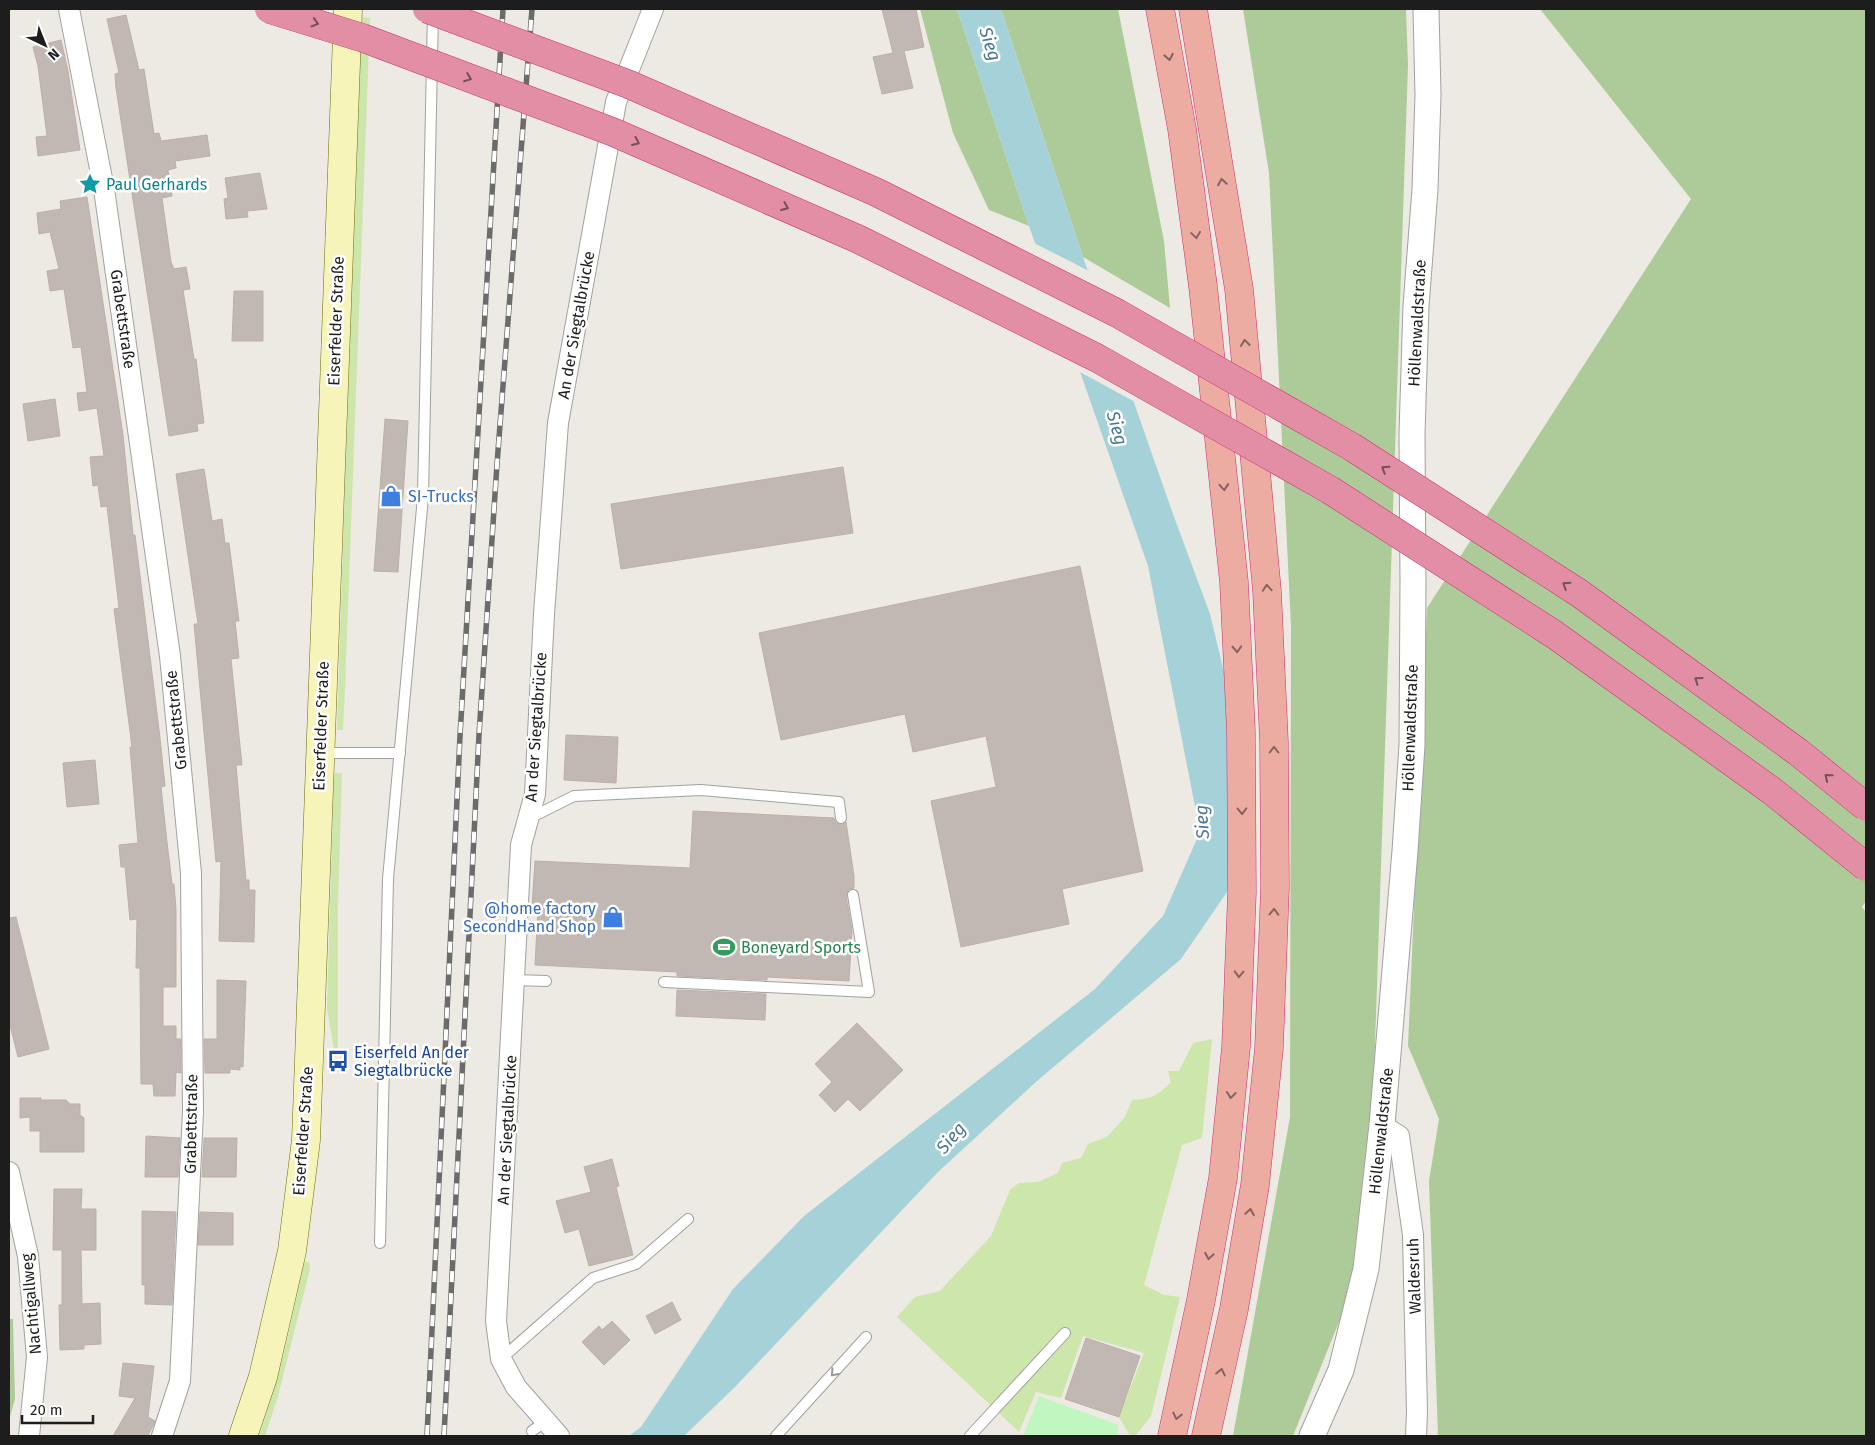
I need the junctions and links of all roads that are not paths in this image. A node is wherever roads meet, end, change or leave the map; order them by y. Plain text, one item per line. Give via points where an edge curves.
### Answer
1 (69, 9) edge
2 (269, 9) edge
3 (348, 9) edge
4 (427, 9) edge
5 (433, 9) edge
6 (653, 9) edge
7 (1160, 9) edge
8 (1193, 9) edge
9 (1426, 9) edge
10 (320, 753) junction
11 (400, 753) junction
12 (1866, 807) edge
13 (841, 818) dead end
14 (528, 819) junction
15 (1866, 867) edge
16 (854, 895) dead end
17 (514, 980) junction
18 (546, 982) dead end
19 (664, 982) dead end
20 (1382, 1125) junction
21 (9, 1172) edge
22 (688, 1219) dead end
23 (380, 1243) dead end
24 (1065, 1333) dead end
25 (866, 1337) dead end
26 (501, 1358) junction
27 (29, 1436) edge
28 (162, 1436) edge
29 (243, 1436) edge
30 (559, 1436) edge
31 (776, 1436) edge
32 (970, 1436) edge
33 (1172, 1436) edge
34 (1206, 1436) edge
35 (1312, 1436) edge
36 (1416, 1436) edge

1 - 28 street, Grabettstraße via 104,189 170,656 191,873 193,1112 180,1381
2 -> 15 highway, bridge via 363,38 613,132 858,239 1097,358 1330,490 1555,635 1772,791
3 - 10 main road, Eiserfelder Straße
12 -> 4 highway, bridge via 1798,752 1579,593 1352,447 1117,313 876,192 628,84
5 - 11 lane via 423,498
6 - 14 street, An der Siegtalbrücke via 616,102 558,423 535,794
7 -> 33 highway via 1203,286 1234,582 1241,732 1242,892 1236,1047 1223,1178
34 -> 8 highway via 1234,1309 1255,1185 1269,1048 1275,887 1274,742 1267,591 1239,289
9 - 20 street, Höllenwaldstraße via 1426,189 1416,306 1412,433 1412,745
10 - 11 lane
10 - 29 main road, Eiserfelder Straße via 306,1140 292,1250 263,1377
11 - 23 lane via 388,879
13 - 14 lane via 839,802 700,790 574,796
14 - 17 street, An der Siegtalbrücke via 521,844
16 - 19 lane via 869,992
17 - 18 lane
17 - 26 street, An der Siegtalbrücke via 496,1321
20 - 35 street, Höllenwaldstraße via 1366,1269 1341,1370
20 - 36 street, Waldesruh via 1398,1136 1413,1235
21 - 27 street, Nachtigallweg via 28,1256 37,1357
22 - 26 lane via 636,1264 593,1278
24 - 32 lane
25 -> 31 lane
26 - 30 street, An der Siegtalbrücke via 539,1426

